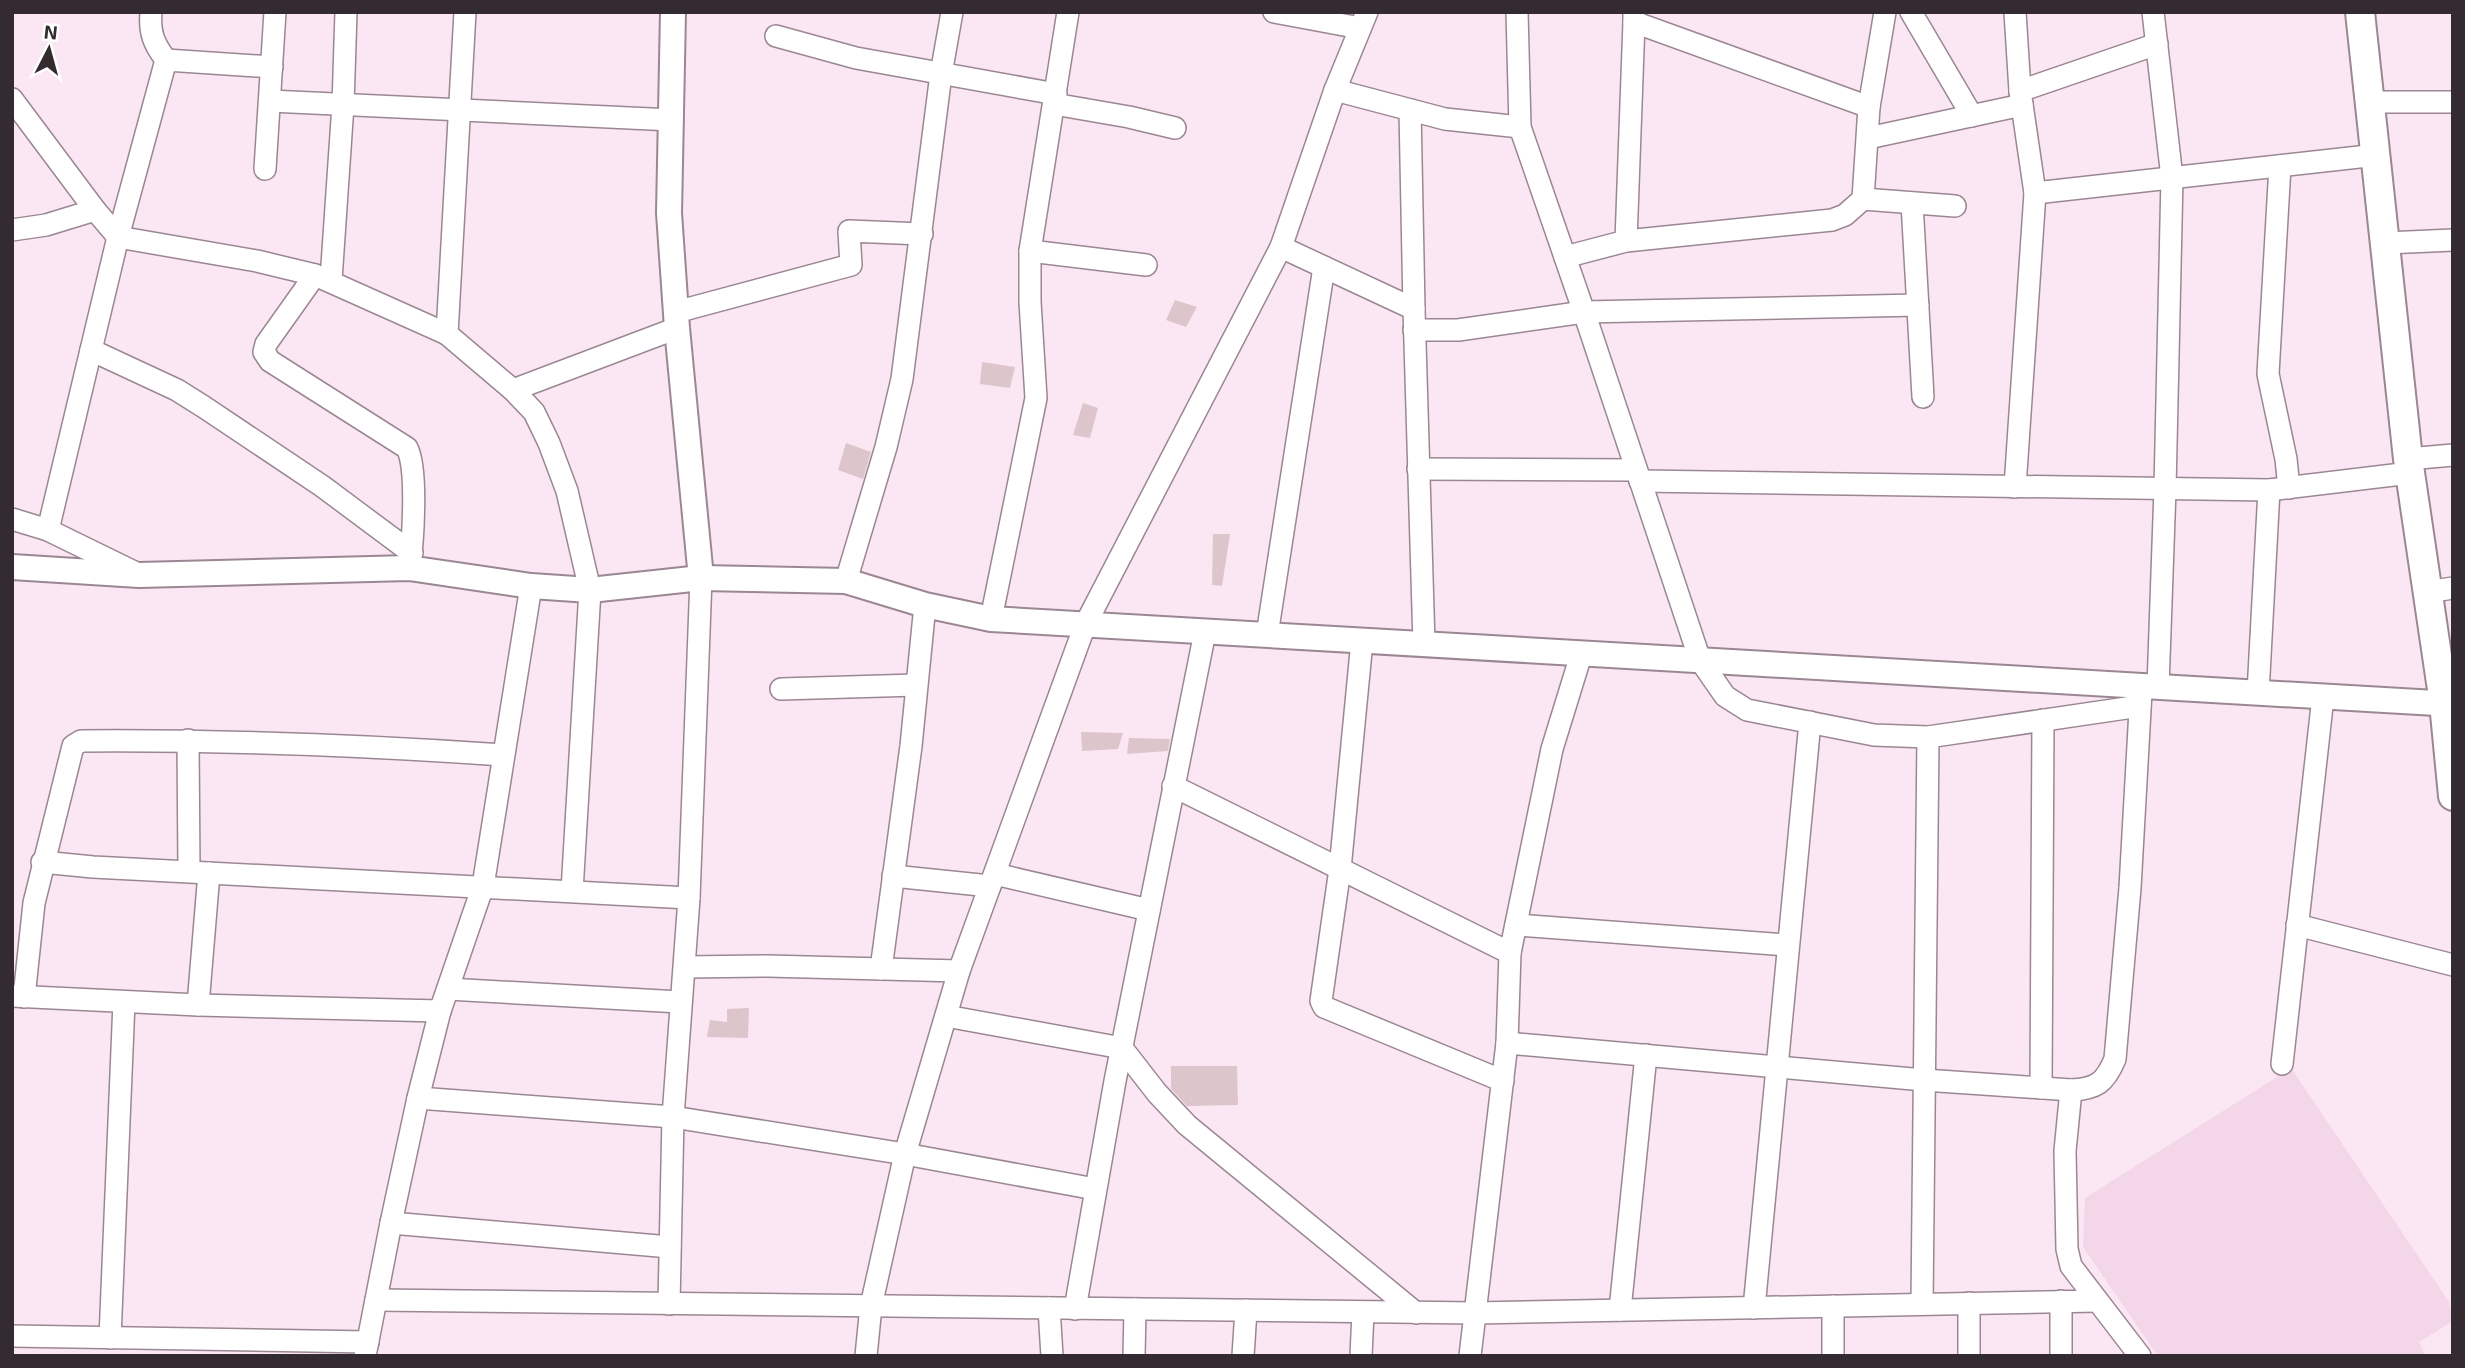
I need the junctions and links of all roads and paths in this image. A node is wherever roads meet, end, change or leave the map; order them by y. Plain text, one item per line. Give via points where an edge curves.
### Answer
1 (151, 12) edge
2 (275, 12) edge
3 (346, 12) edge
4 (465, 12) edge
5 (673, 12) edge
6 (952, 12) edge
7 (1068, 12) edge
8 (1274, 12) edge
9 (1517, 12) edge
10 (1885, 12) edge
11 (1911, 12) edge
12 (2015, 12) edge
13 (2153, 12) edge
14 (2360, 12) edge
15 (1634, 17) edge
16 (1364, 20) edge
17 (776, 36) dead end
18 (2157, 44) junction
19 (166, 60) junction
20 (272, 67) junction
21 (941, 74) junction
22 (1335, 90) junction
23 (2021, 98) junction
24 (12, 99) edge
25 (1055, 99) junction
26 (270, 101) junction
27 (2371, 102) junction
28 (2453, 102) edge
29 (343, 105) junction
30 (1870, 107) junction
31 (459, 110) junction
32 (1410, 110) junction
33 (1972, 116) junction
34 (672, 120) junction
35 (1520, 127) junction
36 (1175, 128) dead end
37 (1868, 138) junction
38 (2377, 155) junction
39 (2280, 166) junction
40 (265, 169) dead end
41 (2172, 178) junction
42 (2035, 192) junction
43 (1863, 199) junction
44 (1912, 203) junction
45 (1955, 206) dead end
46 (95, 210) junction
47 (12, 230) edge
48 (922, 234) junction
49 (118, 237) junction
50 (2453, 240) edge
51 (1626, 241) junction
52 (2386, 243) junction
53 (1282, 247) junction
54 (1030, 251) junction
55 (1565, 257) junction
56 (1146, 265) dead end
57 (1324, 267) junction
58 (323, 278) junction
59 (1918, 305) junction
60 (1584, 312) junction
61 (676, 320) junction
62 (1414, 320) junction
63 (447, 334) junction
64 (91, 350) junction
65 (513, 390) junction
66 (1923, 397) dead end
67 (2453, 437) edge
68 (2444, 456) edge
69 (2409, 466) junction
70 (1418, 469) junction
71 (1638, 476) junction
72 (2015, 487) junction
73 (2165, 489) junction
74 (2279, 489) junction
75 (12, 519) edge
76 (48, 530) junction
77 (410, 560) junction
78 (12, 567) edge
79 (139, 575) junction
80 (701, 578) junction
81 (846, 581) junction
82 (531, 586) junction
83 (590, 590) junction
84 (2440, 590) edge
85 (925, 605) junction
86 (991, 619) junction
87 (1085, 625) junction
88 (1205, 632) junction
89 (1267, 635) junction
90 (1362, 641) junction
91 (1424, 644) junction
92 (1581, 655) junction
93 (1700, 660) junction
94 (916, 685) junction
95 (781, 689) dead end
96 (2146, 693) junction
97 (2258, 693) junction
98 (2323, 697) junction
99 (2448, 704) edge
100 (2043, 720) junction
101 (1810, 723) junction
102 (1928, 737) junction
103 (188, 740) junction
104 (503, 755) junction
105 (1173, 786) junction
106 (2453, 796) edge
107 (42, 862) junction
108 (1340, 869) junction
109 (199, 872) junction
110 (893, 876) junction
111 (993, 880) junction
112 (483, 886) junction
113 (572, 891) junction
114 (689, 898) junction
115 (1149, 910) junction
116 (1516, 925) junction
117 (2297, 925) junction
118 (1787, 946) junction
119 (1510, 953) junction
120 (2453, 965) edge
121 (685, 967) junction
122 (881, 969) junction
123 (959, 971) junction
124 (449, 989) junction
125 (18, 997) edge
126 (124, 1002) junction
127 (680, 1002) junction
128 (198, 1005) junction
129 (440, 1011) junction
130 (946, 1016) junction
131 (1507, 1043) junction
132 (1122, 1048) junction
133 (1646, 1055) junction
134 (2282, 1064) dead end
135 (1776, 1067) junction
136 (1924, 1080) junction
137 (1503, 1081) junction
138 (2041, 1088) junction
139 (2071, 1090) junction
140 (418, 1098) junction
141 (673, 1117) junction
142 (905, 1154) junction
143 (1095, 1189) junction
144 (391, 1223) junction
145 (670, 1247) junction
146 (376, 1300) junction
147 (2061, 1301) junction
148 (2098, 1301) junction
149 (1969, 1303) junction
150 (669, 1304) junction
151 (1922, 1304) junction
152 (871, 1306) junction
153 (1833, 1306) junction
154 (1049, 1308) junction
155 (1754, 1308) junction
156 (1074, 1309) junction
157 (1135, 1309) junction
158 (1246, 1310) junction
159 (1620, 1310) junction
160 (1363, 1312) junction
161 (1416, 1312) junction
162 (1476, 1313) junction
163 (12, 1336) edge
164 (110, 1338) junction
165 (70, 1347) edge
166 (209, 1348) edge
167 (367, 1349) edge
168 (866, 1356) edge
169 (1052, 1356) edge
170 (1134, 1356) edge
171 (1243, 1356) edge
172 (1361, 1356) edge
173 (1470, 1356) edge
174 (1833, 1356) edge
175 (1969, 1356) edge
176 (2061, 1356) edge
177 (2140, 1356) edge

1 - 19 street via 155,44
2 - 20 street
3 - 29 street
4 - 31 street
5 - 34 street
6 - 21 street
7 - 25 street
8 - 16 street
9 - 35 street
10 - 30 street
11 - 33 street
12 - 23 street
13 - 18 street
14 - 27 main road
15 - 30 street
15 - 51 street
16 - 22 street
17 - 21 street
18 - 23 street
18 - 41 street
19 - 20 street
19 - 49 street
20 - 26 street
21 - 25 street
21 - 48 street
22 - 32 street
22 - 53 street
23 - 33 street
23 - 42 street
24 - 46 street
25 - 36 street
25 - 54 street
26 - 29 street
26 - 40 street
27 - 28 street
27 - 38 main road
29 - 31 street
29 - 58 street
30 - 37 street
31 - 34 street
31 - 63 street
32 - 35 street via 1445,119
32 - 62 street
33 - 37 street
34 - 61 street via 669,213
35 - 55 street
37 - 43 street
38 - 39 street
38 - 52 main road
39 - 41 street
39 - 74 street via 2268,374 2286,459
41 - 42 street
41 - 73 street
42 - 72 street
43 - 44 street
43 - 51 street via 1832,220
44 - 45 street
44 - 59 street
46 - 47 street
46 - 49 street
48 - 61 street via 849,231 851,265
48 - 81 street via 902,379
49 - 58 street via 257,261
49 - 64 street
50 - 52 street
51 - 55 street
52 - 69 main road
53 - 57 street
53 - 87 street
54 - 56 street
54 - 86 street via 1036,398
55 - 60 street
57 - 62 street
57 - 89 street
58 - 63 street
58 - 77 street via 264,352 270,361 407,448 412,465
59 - 60 street
59 - 66 street
60 - 62 street via 1458,330
60 - 71 street
61 - 65 street
61 - 80 street
62 - 70 street
63 - 65 street
64 - 76 street
64 - 77 street via 204,407 322,486
65 - 83 street via 534,412 549,443 567,491
67 - 68 street
68 - 69 street
69 - 74 street
69 - 84 main road
70 - 71 street
70 - 91 street
71 - 72 street
71 - 93 street
72 - 73 street
73 - 74 street
73 - 96 street
74 - 97 street
75 - 76 street
76 - 79 street
77 - 79 street
77 - 82 street
78 - 79 street
80 - 81 street
80 - 83 street
80 - 114 street
81 - 85 street
82 - 83 street
82 - 104 street
83 - 113 street
84 - 99 main road
85 - 86 street
85 - 94 street
86 - 87 street
87 - 88 street
87 - 111 street
88 - 89 street
88 - 105 street
89 - 90 street
90 - 91 street
90 - 108 street
91 - 92 street
92 - 93 street
92 - 116 street via 1552,748
93 - 96 street
93 - 101 street via 1725,696 1747,710
94 - 95 street
94 - 110 street
96 - 97 street
96 - 100 street
96 - 139 street via 2115,1059 2102,1082 2090,1089
97 - 98 street
98 - 99 street
98 - 117 street
99 - 106 main road
100 - 102 street
100 - 138 street
101 - 102 street via 1874,735
101 - 118 street
102 - 136 street
103 - 104 street
103 - 107 street via 81,741 73,746
103 - 109 street
104 - 112 street
105 - 108 street
105 - 115 street
107 - 109 street
107 - 125 street
108 - 119 street
108 - 137 street via 1321,994 1324,1007
109 - 112 street
109 - 128 street
110 - 111 street
110 - 122 street
111 - 115 street
111 - 123 street
112 - 113 street
112 - 124 street
113 - 114 street
114 - 121 street
115 - 132 street
116 - 118 street
116 - 119 street
117 - 120 street
117 - 134 street
118 - 135 street
119 - 131 street
121 - 122 street
121 - 127 street
122 - 123 street
123 - 130 street
124 - 127 street
124 - 129 street
125 - 126 street
126 - 128 street
126 - 164 street
127 - 141 street
128 - 129 street
129 - 140 street
130 - 132 street
130 - 142 street
131 - 133 street
131 - 137 street
132 - 143 street
132 - 161 street via 1187,1125
133 - 135 street
133 - 159 street
135 - 136 street
135 - 155 street
136 - 138 street
136 - 151 street
137 - 162 street
138 - 139 street
139 - 148 street via 2065,1151 2067,1249 2071,1266
140 - 141 street
140 - 144 street
141 - 142 street
141 - 145 street
142 - 143 street
142 - 152 street
143 - 156 street
144 - 145 street
144 - 146 street
145 - 150 street
146 - 150 street
146 - 167 street
147 - 148 street
147 - 149 street
147 - 176 street
148 - 177 street
149 - 151 street
149 - 175 street
150 - 152 street
151 - 153 street
152 - 154 street
152 - 168 street
153 - 155 street
153 - 174 street
154 - 156 street
154 - 169 street
155 - 159 street
156 - 157 street
157 - 158 street
157 - 170 street
158 - 160 street
158 - 171 street
159 - 162 street
160 - 161 street
160 - 172 street
161 - 162 street
162 - 173 street
163 - 165 street
164 - 165 street
164 - 166 street
166 - 167 street

